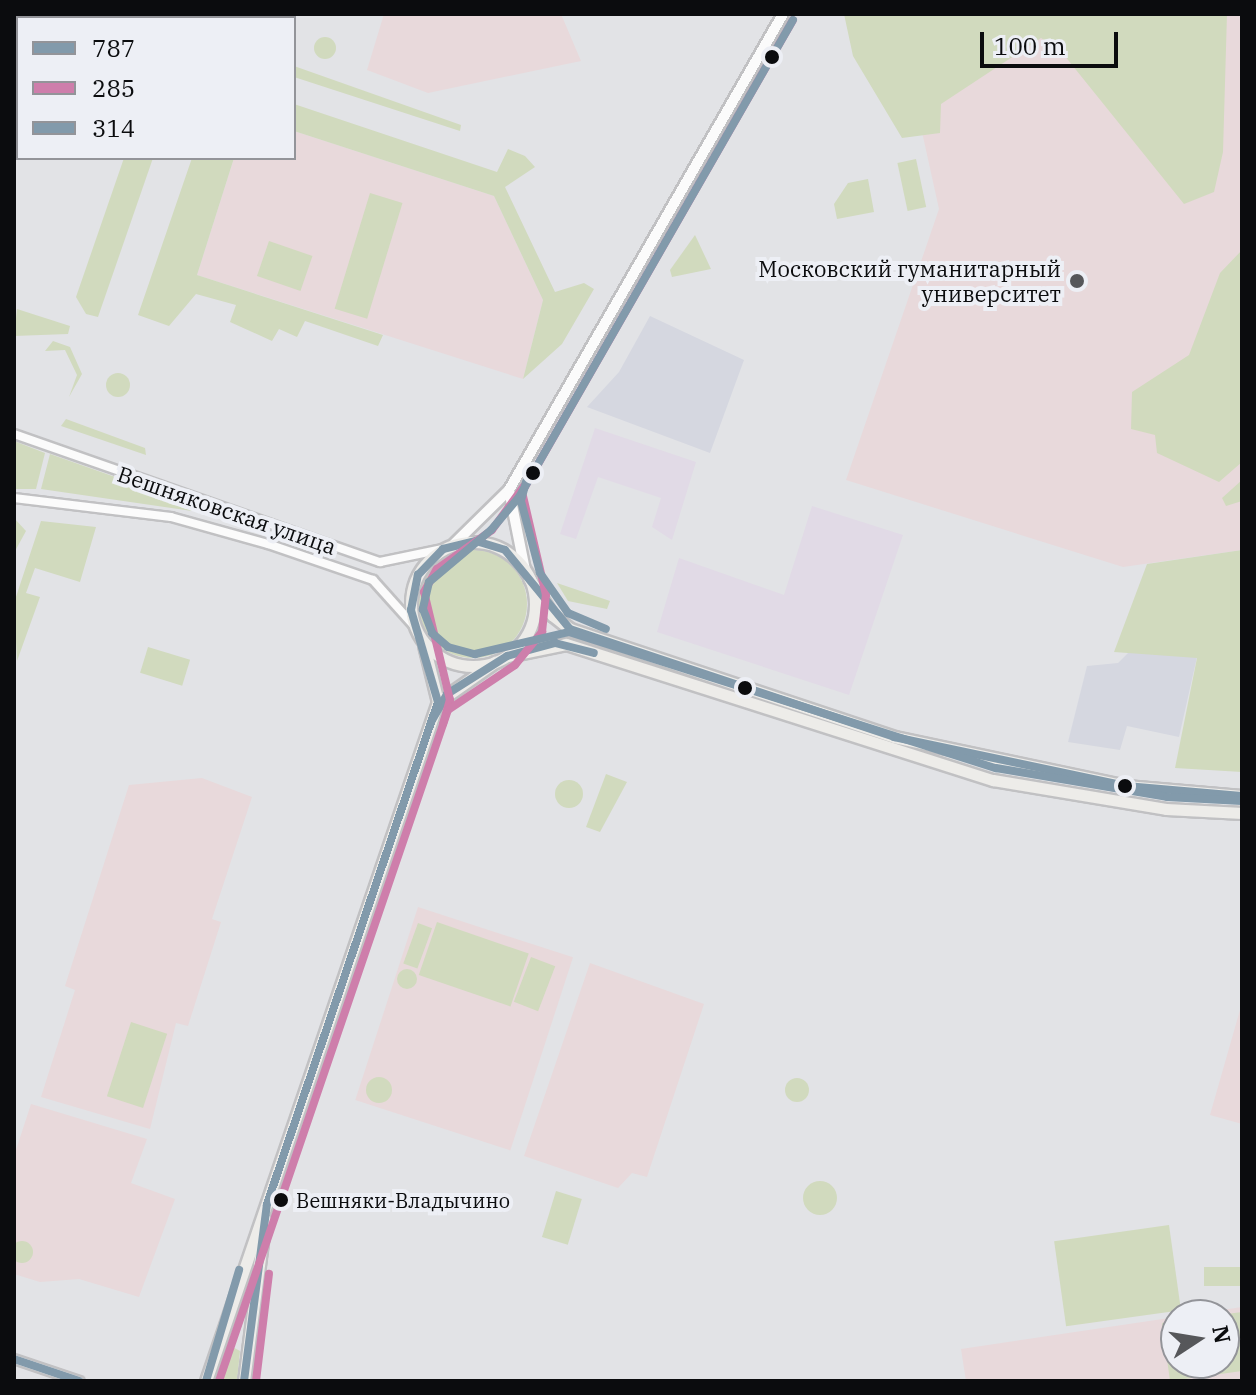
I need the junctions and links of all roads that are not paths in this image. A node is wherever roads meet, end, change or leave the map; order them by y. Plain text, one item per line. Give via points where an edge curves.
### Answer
1 (783, 14) edge
2 (14, 434) edge
3 (509, 490) junction
4 (14, 498) edge
5 (448, 547) junction
6 (527, 574) junction
7 (416, 628) junction
8 (422, 640) junction
9 (507, 656) junction
10 (495, 662) junction
11 (438, 702) junction
12 (853, 724) junction
13 (848, 739) junction
14 (928, 746) junction
15 (923, 762) junction
16 (1242, 796) edge
17 (1242, 813) edge
18 (267, 1204) junction
19 (238, 1274) junction
20 (257, 1279) junction
21 (14, 1359) edge
22 (79, 1381) edge
23 (206, 1381) edge
24 (244, 1381) edge

1 - 3 street
2 - 5 street, Вешняковская улица via 380,562
3 - 5 street
3 - 6 street
4 - 7 street, Вешняковская улица via 171,517 268,544 373,580
5 - 6 main road via 490,543
5 - 7 main road via 412,589
6 - 9 main road via 531,628
6 - 12 main road via 552,615 570,629
7 - 8 main road
8 - 10 main road via 458,664
8 - 11 main road
9 - 10 main road
9 - 13 main road via 566,644
10 - 11 main road
11 - 18 main road
12 - 13 street via 858,734
12 - 14 main road
13 - 15 main road
14 - 15 street via 918,751
14 - 16 main road via 1126,786
15 - 17 main road via 1097,799
18 - 19 main road
18 - 20 main road
19 - 20 street via 248,1271
19 - 23 main road
20 - 24 main road
21 - 22 street

